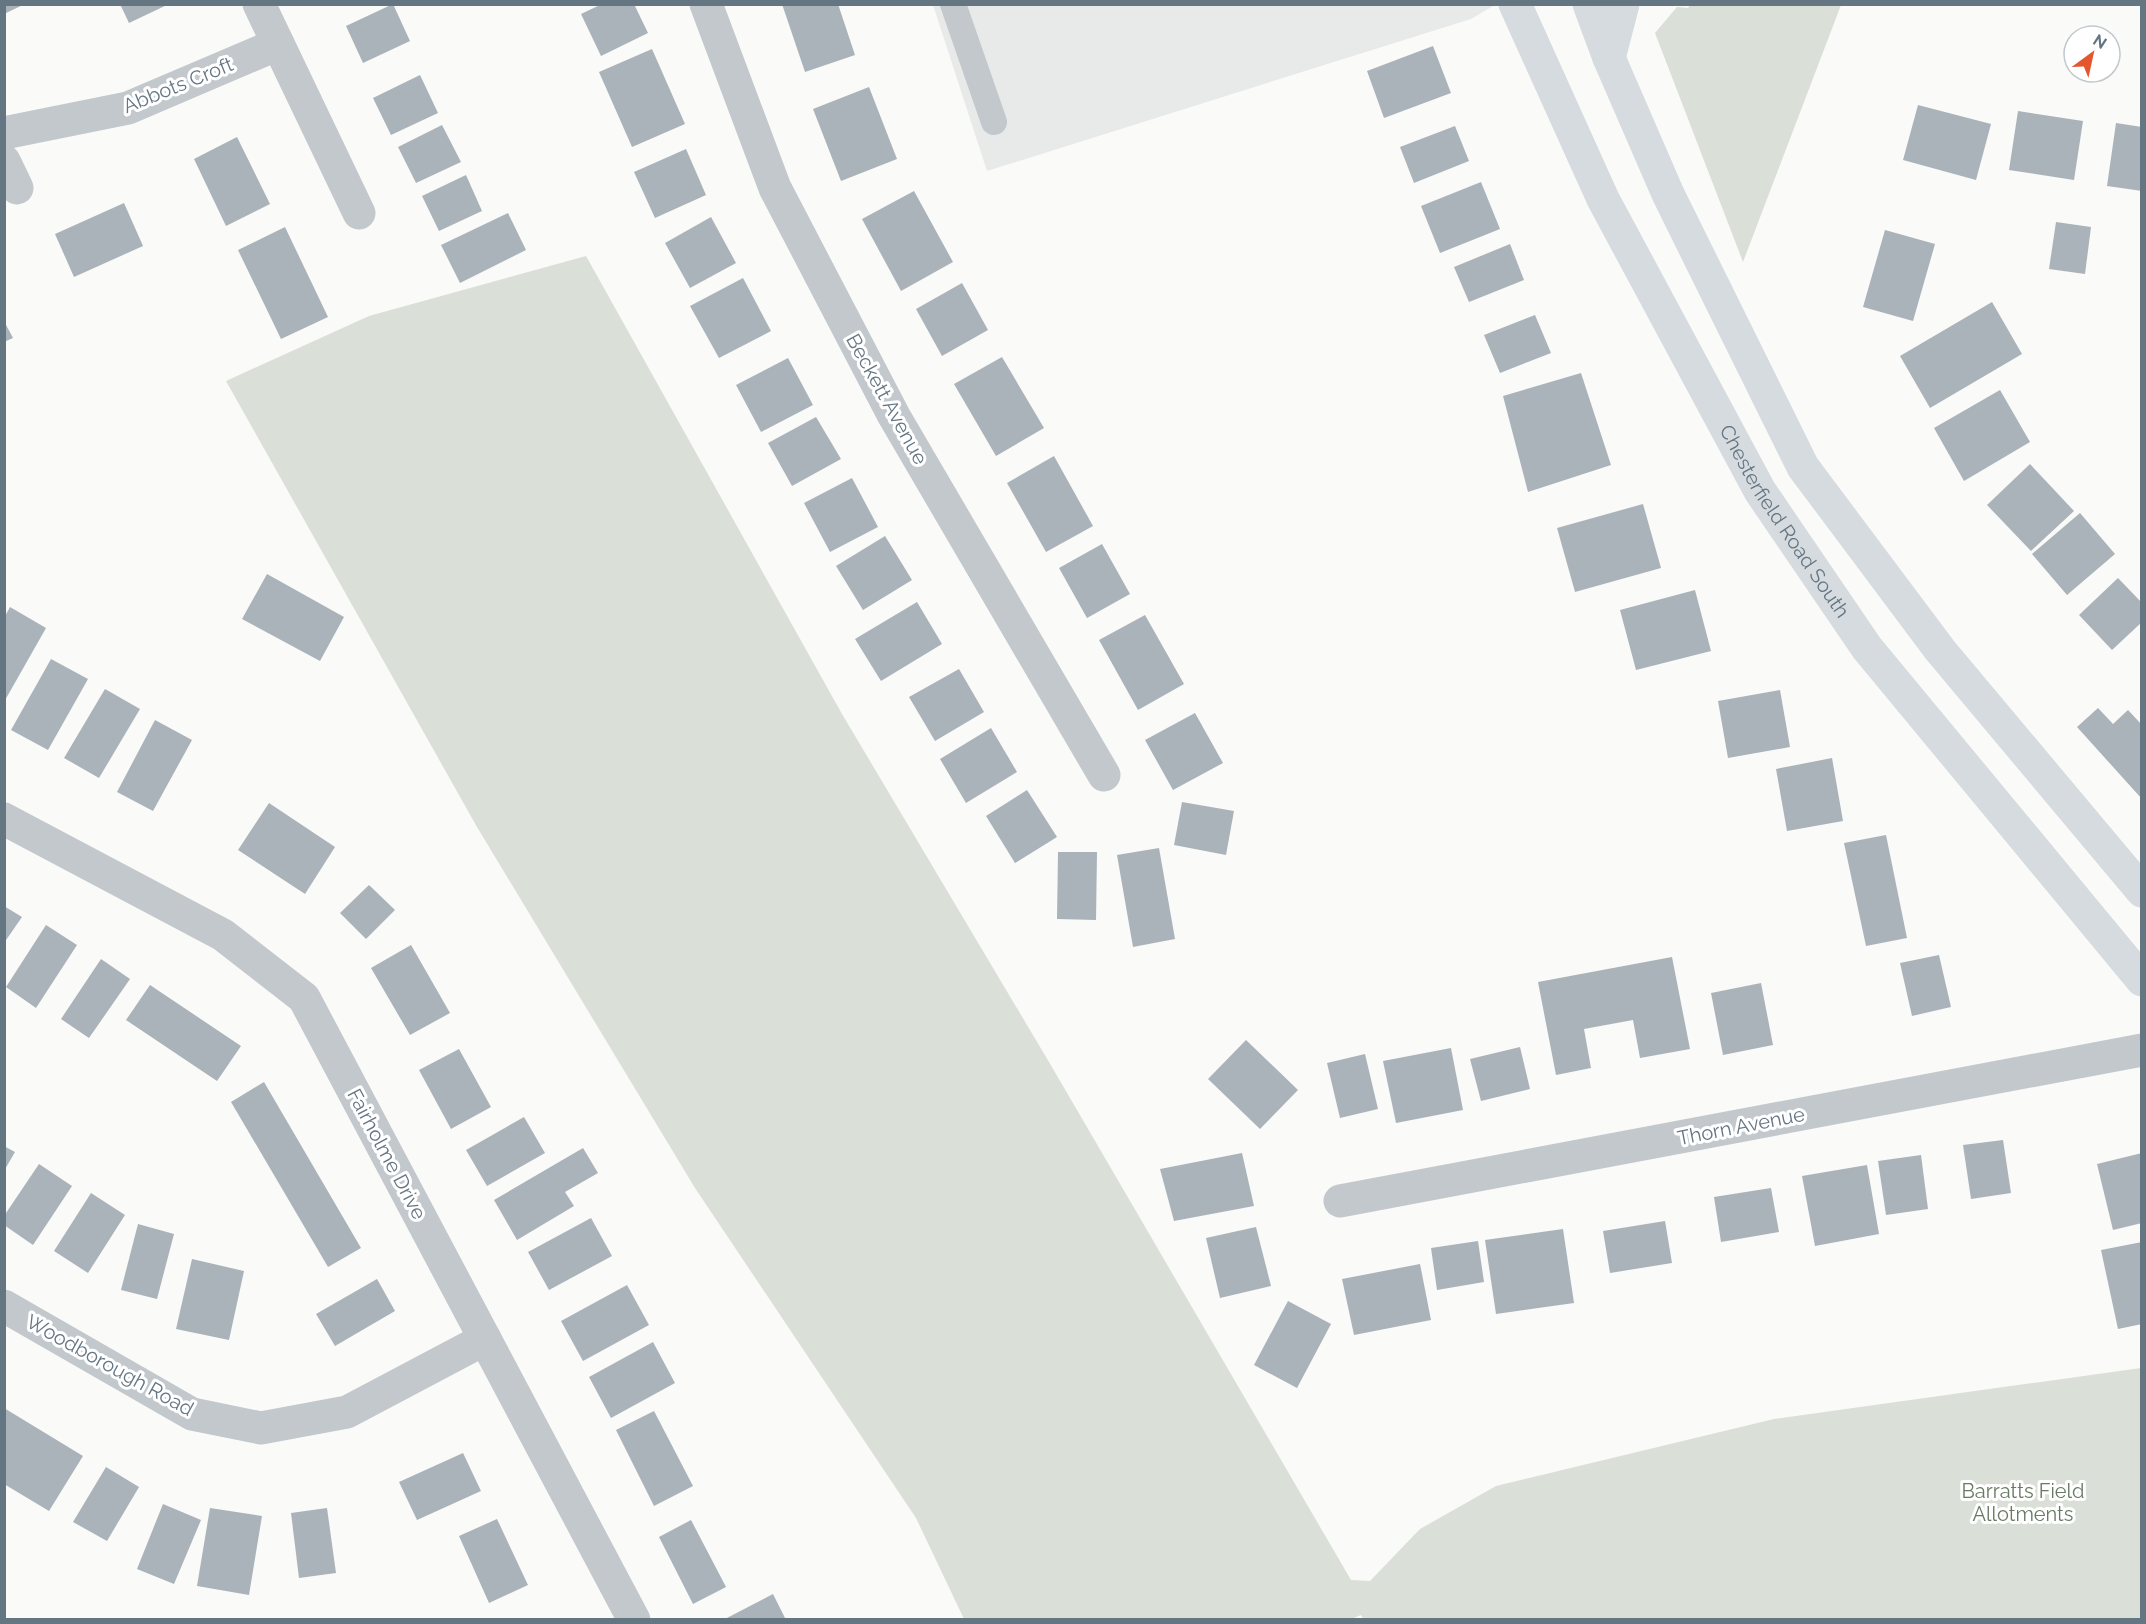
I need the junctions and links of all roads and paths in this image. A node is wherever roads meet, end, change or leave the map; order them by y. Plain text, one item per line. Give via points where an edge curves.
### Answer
1 (259, 4) edge
2 (706, 4) edge
3 (954, 4) edge
4 (1515, 4) edge
5 (1589, 4) edge
6 (1623, 4) edge
7 (278, 44) junction
8 (1609, 58) junction
9 (994, 122) dead end
10 (4, 133) edge
11 (359, 213) dead end
12 (1104, 775) dead end
13 (4, 819) edge
14 (2142, 891) edge
15 (2142, 980) edge
16 (2142, 1050) edge
17 (1340, 1201) dead end
18 (4, 1306) edge
19 (485, 1338) junction
20 (634, 1620) edge

1 - 7 street
2 - 12 street, Beckett Avenue via 775,188 894,416
3 - 9 lane
4 - 15 main road, Chesterfield Road South via 1603,199 1760,491 1867,648
5 - 8 main road
6 - 8 main road
7 - 10 street, Abbots Croft via 128,108
7 - 11 street
8 - 14 main road via 1668,194 1803,467 1940,650
13 - 19 street, Fairholme Drive via 223,935 304,998
16 - 17 street, Thorn Avenue
18 - 19 street, Woodborough Road via 192,1414 261,1428 347,1412
19 - 20 street, Fairholme Drive

